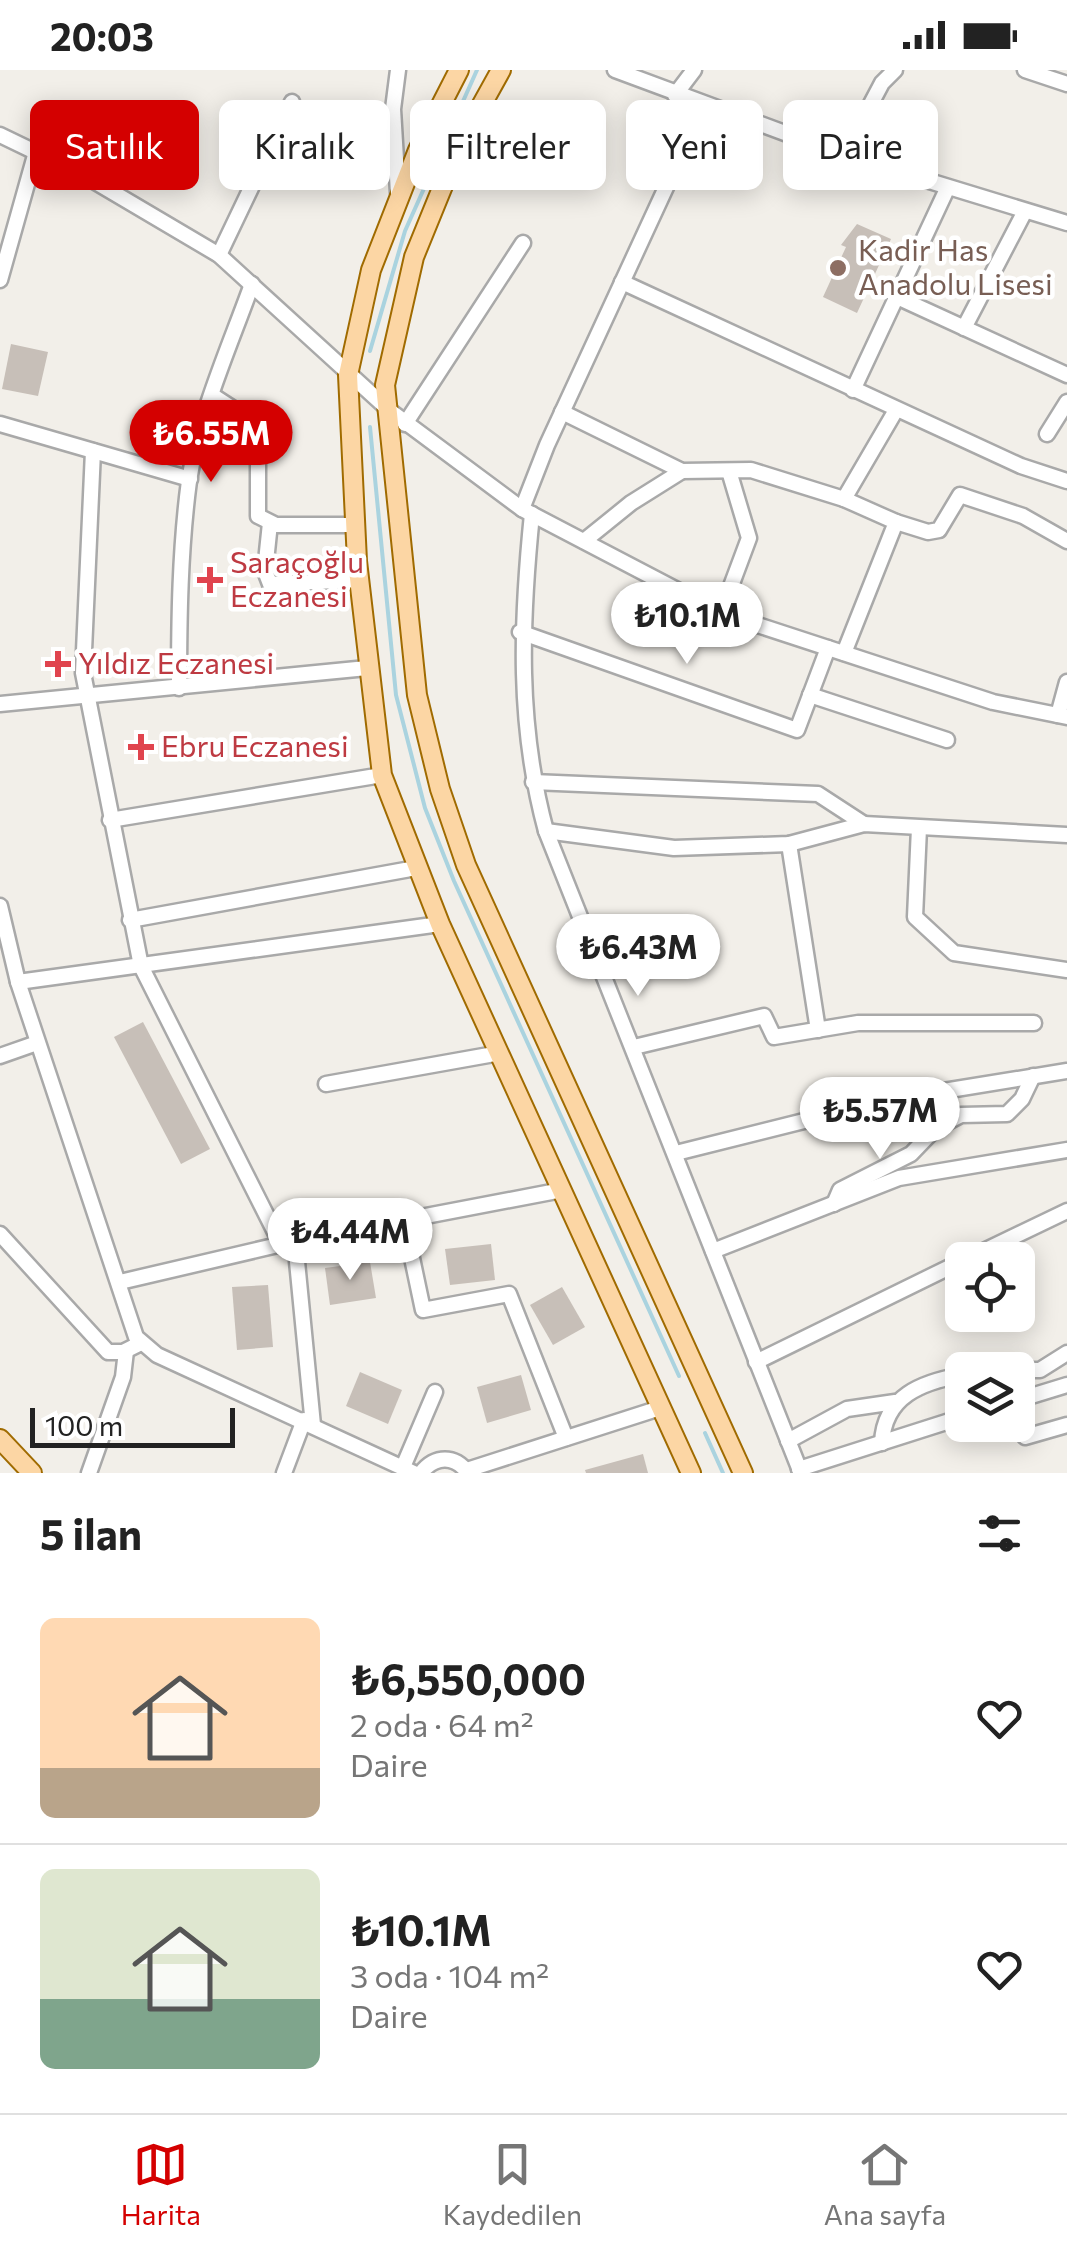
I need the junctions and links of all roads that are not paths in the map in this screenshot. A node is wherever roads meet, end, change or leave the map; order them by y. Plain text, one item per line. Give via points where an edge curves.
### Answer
1 (398, 70) edge
2 (459, 70) edge
3 (500, 70) edge
4 (694, 70) edge
5 (895, 70) edge
6 (1025, 70) edge
7 (623, 71) edge
8 (1067, 84) edge
9 (676, 95) junction
10 (690, 100) edge
11 (873, 100) edge
12 (0, 135) edge
13 (30, 149) edge
14 (30, 173) edge
15 (938, 187) edge
16 (104, 190) edge
17 (250, 190) edge
18 (665, 190) edge
19 (947, 190) junction
20 (398, 199) junction
21 (1025, 211) junction
22 (1067, 222) edge
23 (523, 243) dead end
24 (219, 254) junction
25 (0, 280) edge
26 (622, 282) junction
27 (252, 284) junction
28 (897, 297) junction
29 (964, 328) junction
30 (348, 375) junction
31 (1067, 375) edge
32 (853, 390) junction
33 (212, 395) junction
34 (1067, 402) edge
35 (389, 410) junction
36 (896, 410) junction
37 (562, 412) junction
38 (0, 424) edge
39 (406, 424) junction
40 (1047, 434) dead end
41 (93, 450) junction
42 (729, 470) junction
43 (682, 471) junction
44 (190, 479) junction
45 (1067, 481) edge
46 (844, 498) junction
47 (527, 512) junction
48 (896, 522) junction
49 (270, 524) junction
50 (355, 525) junction
51 (584, 541) junction
52 (1067, 542) edge
53 (359, 580) junction
54 (722, 613) junction
55 (520, 632) junction
56 (828, 648) junction
57 (844, 653) junction
58 (367, 668) junction
59 (1067, 682) edge
60 (180, 688) junction
61 (810, 695) junction
62 (86, 698) junction
63 (0, 704) edge
64 (1062, 716) edge
65 (947, 740) dead end
66 (382, 776) junction
67 (533, 782) junction
68 (110, 820) junction
69 (864, 824) junction
70 (919, 828) junction
71 (546, 831) junction
72 (1067, 835) edge
73 (789, 844) junction
74 (416, 868) junction
75 (0, 906) edge
76 (130, 920) junction
77 (440, 924) junction
78 (141, 966) junction
79 (1067, 970) edge
80 (18, 982) junction
81 (1034, 1023) dead end
82 (818, 1030) junction
83 (37, 1043) junction
84 (634, 1046) junction
85 (500, 1053) junction
86 (0, 1056) edge
87 (1067, 1071) edge
88 (1034, 1076) junction
89 (326, 1084) dead end
90 (1067, 1150) edge
91 (676, 1154) junction
92 (562, 1190) junction
93 (834, 1204) junction
94 (1067, 1211) edge
95 (404, 1220) junction
96 (0, 1234) edge
97 (288, 1242) junction
98 (1003, 1242) edge
99 (713, 1251) junction
100 (945, 1270) edge
101 (120, 1282) junction
102 (141, 1343) junction
103 (126, 1351) junction
104 (1067, 1353) edge
105 (756, 1362) junction
106 (1035, 1370) edge
107 (945, 1377) edge
108 (1067, 1384) edge
109 (435, 1392) dead end
110 (1035, 1394) edge
111 (895, 1402) junction
112 (660, 1408) junction
113 (945, 1422) edge
114 (309, 1423) junction
115 (1067, 1425) edge
116 (1035, 1434) edge
117 (566, 1438) junction
118 (0, 1439) edge
119 (788, 1441) junction
120 (882, 1442) junction
121 (413, 1471) edge
122 (800, 1471) edge
123 (468, 1472) edge
124 (32, 1473) edge
125 (90, 1473) edge
126 (284, 1473) edge
127 (690, 1473) edge
128 (743, 1473) edge

1 - 20 street
2 - 20 main road
3 - 35 main road via 460,144 414,257 388,358
4 - 9 street
5 - 11 street
6 - 8 street
7 - 9 street
9 - 10 street
12 - 13 street
14 - 25 street
15 - 19 street
16 - 24 street
17 - 24 street
18 - 26 street
19 - 21 street
19 - 28 street
20 - 30 main road via 371,270
21 - 22 street
21 - 29 street
23 - 39 street
24 - 27 street
26 - 32 street
26 - 37 street
27 - 30 street
27 - 33 street
28 - 29 street
28 - 32 street
29 - 31 street
30 - 35 street
30 - 50 main road
32 - 36 street
33 - 44 street
33 - 49 street via 258,426 258,516
34 - 40 street
35 - 39 street
35 - 128 main road via 413,670 450,820
36 - 45 street
36 - 46 street
37 - 43 street
37 - 47 street
38 - 41 street
39 - 47 street
41 - 44 street
41 - 62 street
42 - 43 street
42 - 46 street via 751,470
42 - 54 street via 749,538
43 - 51 street
44 - 60 street
46 - 48 street
47 - 51 street
47 - 55 street
48 - 52 street via 938,530 960,494 1023,516
48 - 57 street
49 - 50 street
49 - 53 street via 270,584
50 - 53 main road
51 - 54 street
53 - 58 main road
54 - 56 street
55 - 61 street via 797,730
55 - 67 street
56 - 57 street
56 - 61 street
57 - 64 street via 993,702
58 - 60 street
58 - 66 main road
59 - 64 street
60 - 62 street
61 - 65 street
62 - 63 street
62 - 68 street
66 - 68 street
66 - 74 main road
67 - 69 street via 818,794
67 - 71 street
68 - 76 street
69 - 70 street
69 - 73 street
70 - 72 street
70 - 79 street via 915,917 954,953
71 - 73 street via 674,848
71 - 84 street
73 - 82 street
74 - 76 street
74 - 77 main road
75 - 80 street
76 - 78 street
77 - 78 street
77 - 85 main road
78 - 80 street
78 - 97 street
80 - 83 street
81 - 82 street via 910,1021
82 - 84 street via 774,1038 764,1016
83 - 86 street
83 - 101 street
84 - 91 street
85 - 89 street
85 - 92 main road
87 - 88 street
88 - 91 street via 888,1100
88 - 93 street via 1007,1114 961,1115 936,1128 911,1154 840,1190
90 - 93 street via 900,1178
91 - 99 street
92 - 95 street
92 - 112 main road
93 - 99 street
94 - 98 street
95 - 97 street
95 - 117 street via 423,1310 508,1294
96 - 103 street via 108,1352
97 - 101 street
97 - 114 street
99 - 105 street
100 - 105 street
101 - 102 street
102 - 103 street
102 - 114 street
103 - 125 street
104 - 106 street
105 - 119 street
107 - 111 street
108 - 110 street
109 - 121 street
111 - 119 street via 847,1409
111 - 120 street via 882,1424
112 - 117 street
112 - 127 main road
113 - 120 street
114 - 121 street
114 - 126 street
115 - 116 street
117 - 123 street
118 - 124 main road
119 - 122 street
120 - 122 street
121 - 123 street via 444,1458

